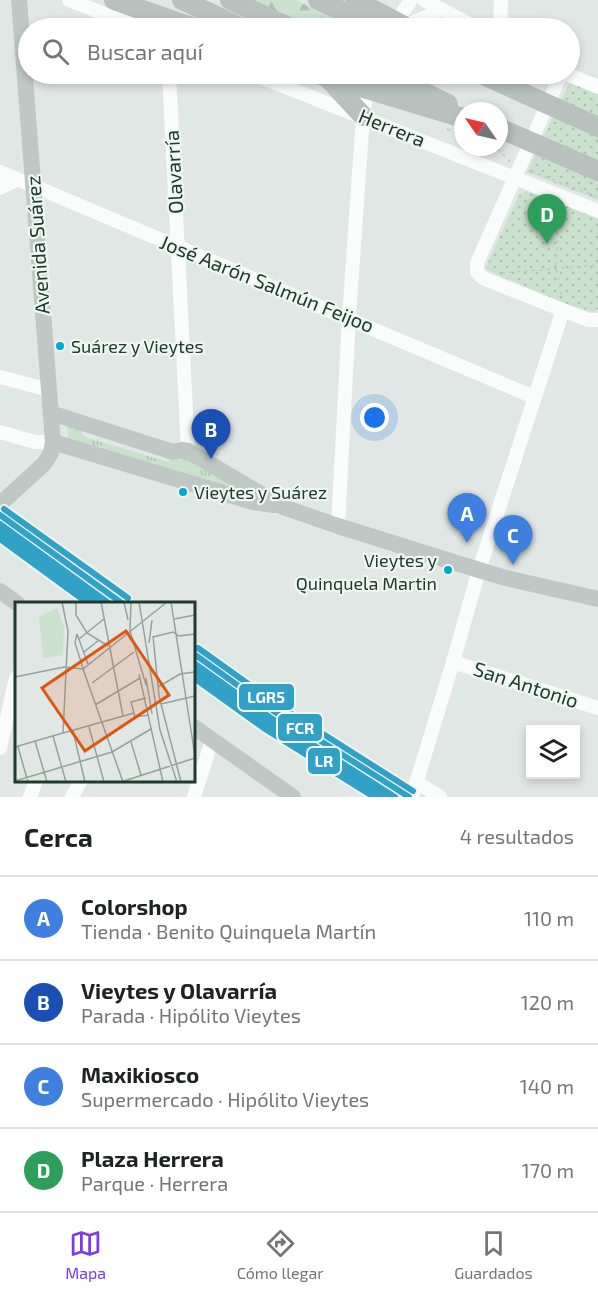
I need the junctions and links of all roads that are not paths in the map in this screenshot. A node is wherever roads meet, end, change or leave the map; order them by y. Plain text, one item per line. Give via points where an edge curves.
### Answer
1 (20, 0) edge
2 (69, 0) edge
3 (114, 0) edge
4 (182, 0) edge
5 (230, 0) edge
6 (318, 0) edge
7 (355, 0) edge
8 (365, 0) edge
9 (411, 0) edge
10 (424, 0) edge
11 (501, 0) edge
12 (440, 9) junction
13 (21, 18) edge
14 (115, 18) edge
15 (165, 18) edge
16 (221, 18) edge
17 (269, 18) edge
18 (358, 18) edge
19 (366, 18) edge
20 (389, 18) edge
21 (399, 18) edge
22 (424, 18) edge
23 (457, 18) edge
24 (500, 18) edge
25 (580, 79) edge
26 (26, 84) edge
27 (169, 84) edge
28 (279, 84) edge
29 (333, 84) edge
30 (350, 84) edge
31 (368, 84) edge
32 (407, 84) edge
33 (506, 84) edge
34 (557, 84) edge
35 (598, 87) edge
36 (454, 106) edge
37 (454, 115) edge
38 (363, 117) junction
39 (598, 126) edge
40 (508, 133) edge
41 (598, 171) edge
42 (0, 172) edge
43 (518, 172) junction
44 (17, 180) junction
45 (34, 187) junction
46 (0, 188) edge
47 (598, 211) edge
48 (177, 247) junction
49 (563, 310) junction
50 (349, 317) junction
51 (598, 320) edge
52 (0, 377) edge
53 (49, 390) junction
54 (534, 397) junction
55 (51, 413) junction
56 (0, 432) edge
57 (53, 442) junction
58 (188, 451) junction
59 (0, 504) edge
60 (283, 507) junction
61 (338, 526) junction
62 (479, 570) junction
63 (0, 591) edge
64 (598, 598) edge
65 (16, 602) edge
66 (453, 662) junction
67 (15, 682) edge
68 (598, 708) edge
69 (195, 728) edge
70 (212, 740) junction
71 (0, 748) edge
72 (198, 767) edge
73 (35, 782) edge
74 (80, 782) edge
75 (417, 782) junction
76 (30, 797) edge
77 (72, 797) edge
78 (194, 797) edge
79 (293, 797) edge
80 (412, 797) edge
81 (440, 797) edge

1 - 13 main road, Avenida Suárez
2 - 14 street
3 - 15 highway
4 - 16 highway
5 - 17 highway
6 - 18 highway
7 - 20 highway
8 - 19 highway
9 - 21 street
10 - 12 street
11 - 24 street
12 - 22 street
12 - 23 street
25 - 35 street
26 - 45 main road, Avenida Suárez
27 - 48 street, Olavarría
28 - 38 street, Herrera
29 - 38 highway
30 - 37 highway
31 - 38 street
32 - 36 highway
33 - 39 highway
34 - 43 street
38 - 43 street, Herrera
38 - 50 street
40 - 41 highway
42 - 44 street, José Aarón Salmún Feijoo
43 - 47 street, Herrera
43 - 49 street via 477,263 477,272 483,278
44 - 45 street, José Aarón Salmún Feijoo
44 - 46 street
45 - 48 street, José Aarón Salmún Feijoo
45 - 53 main road, Avenida Suárez
48 - 50 street, José Aarón Salmún Feijoo
48 - 58 street, Olavarría
49 - 51 street
49 - 54 street
50 - 54 street, José Aarón Salmún Feijoo
50 - 61 street
52 - 53 street
53 - 55 main road, Avenida Suárez
54 - 62 street
55 - 57 main road, Avenida Suárez
55 - 58 main road via 173,452
56 - 57 street via 35,442
57 - 59 main road via 44,464
57 - 60 main road via 253,502
58 - 60 main road
60 - 61 main road
61 - 62 main road
62 - 64 main road
62 - 66 street
63 - 65 main road
66 - 68 street, San Antonio
66 - 75 street
67 - 71 street
69 - 70 main road
70 - 72 street
70 - 79 main road
72 - 78 street
73 - 76 street
74 - 77 street
75 - 80 street
75 - 81 street

